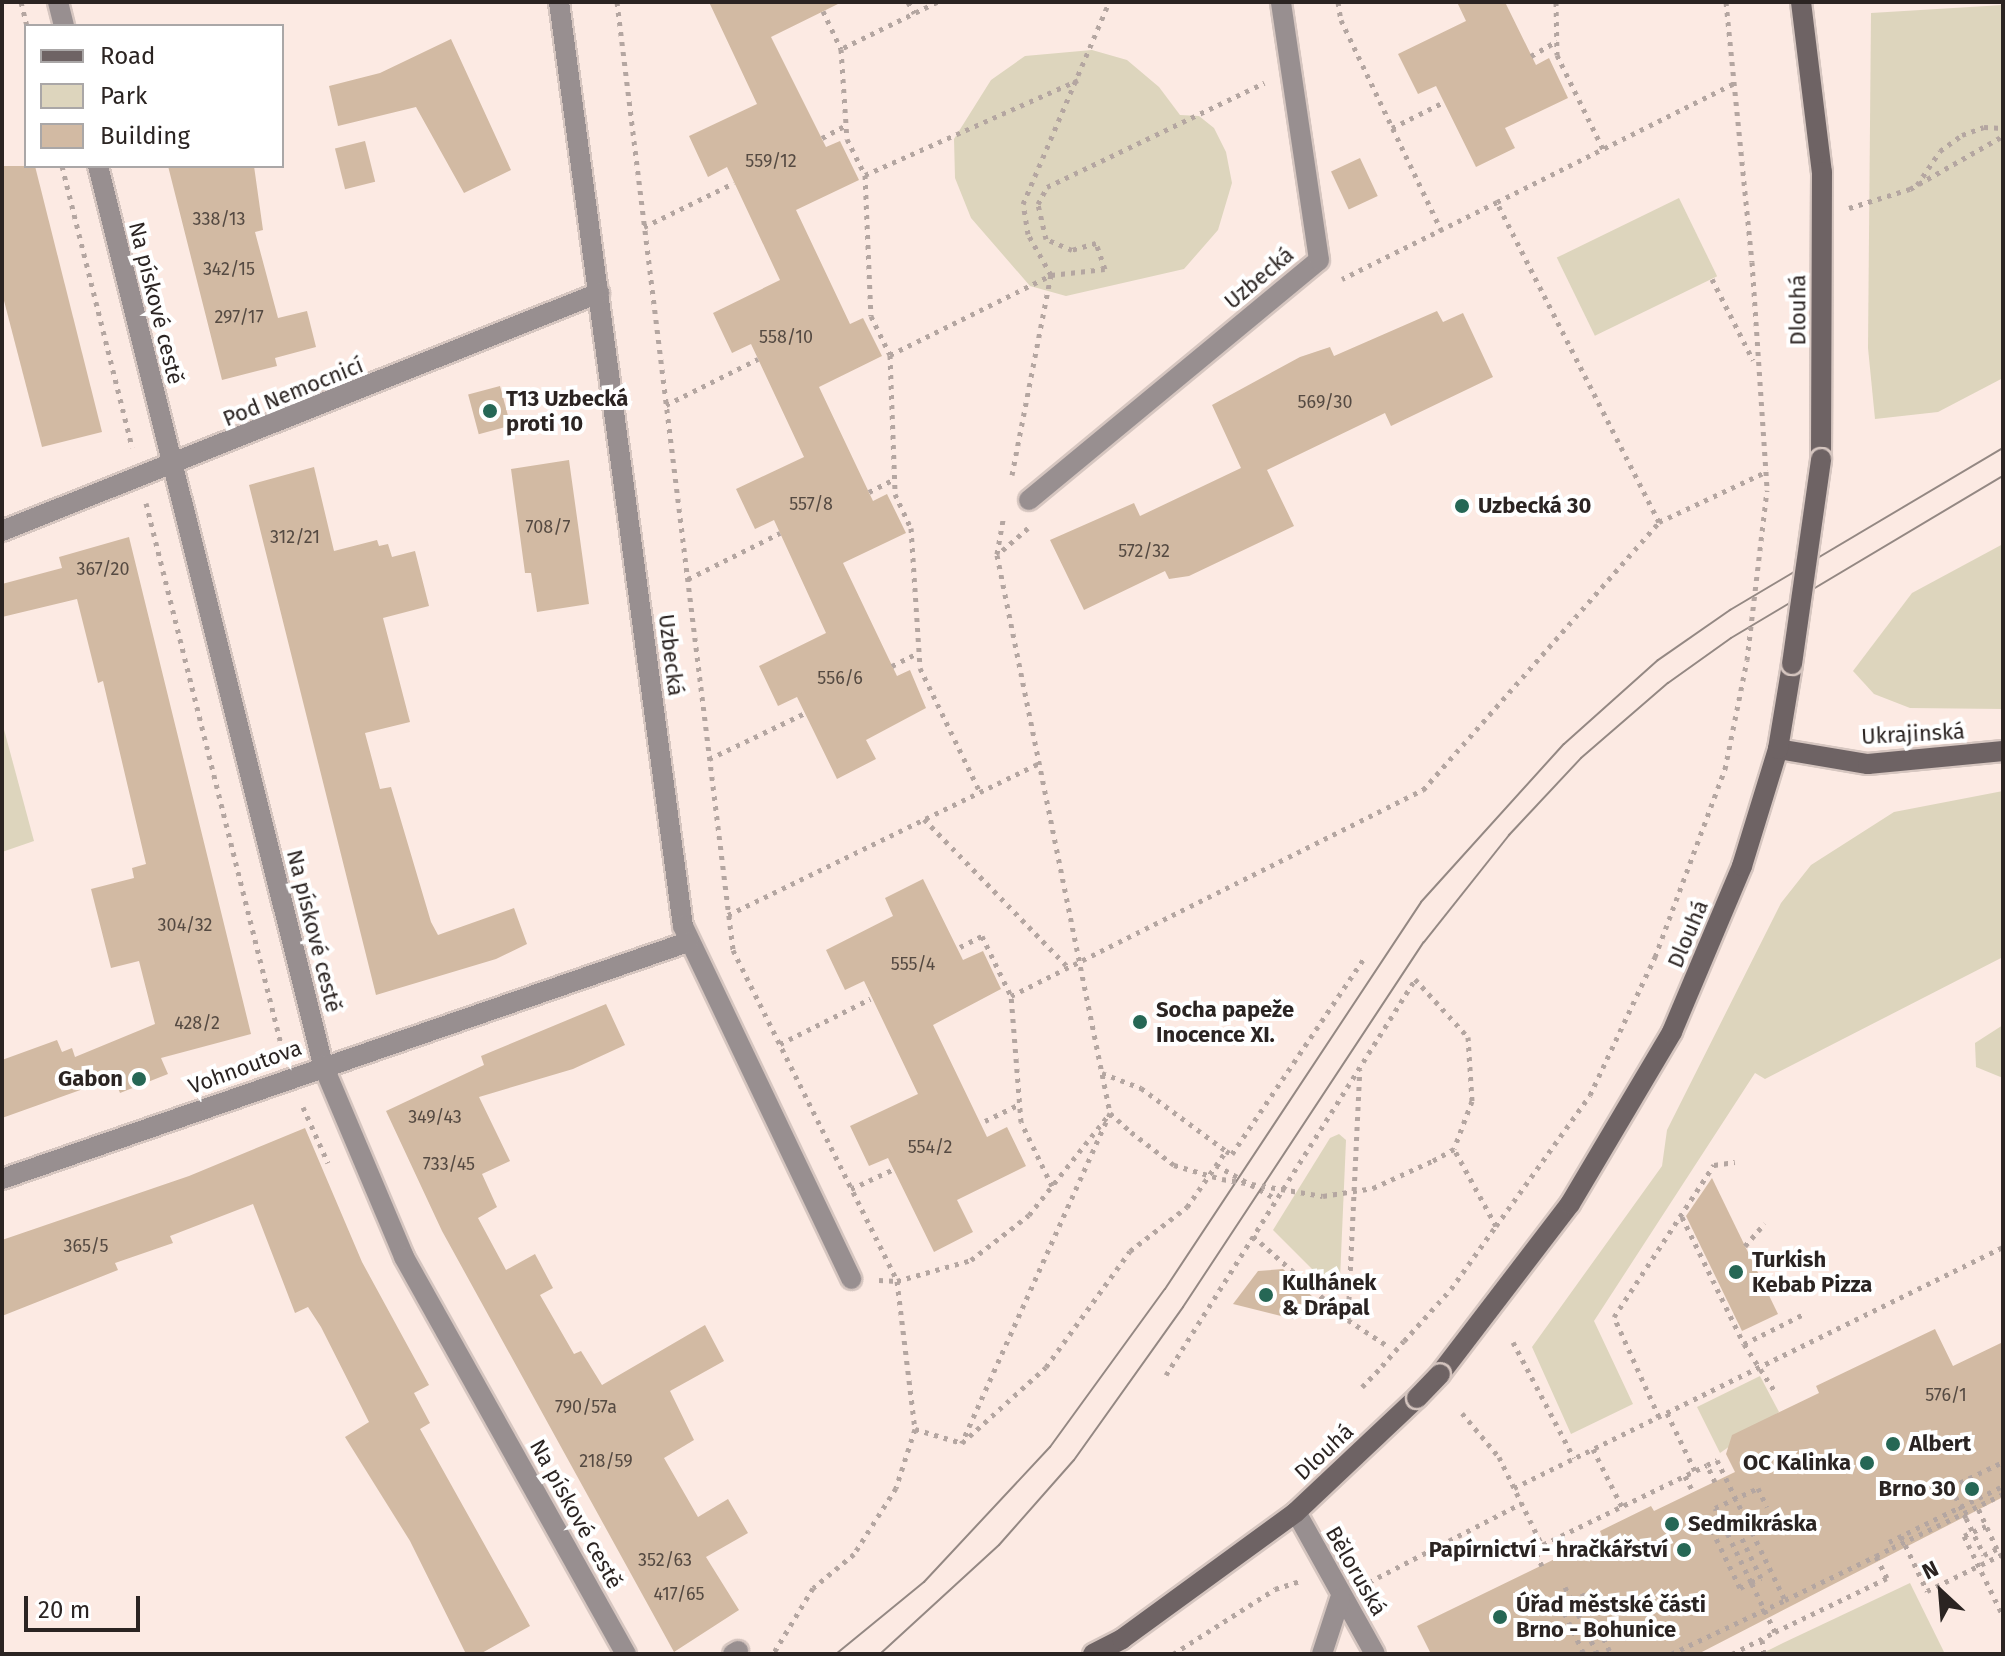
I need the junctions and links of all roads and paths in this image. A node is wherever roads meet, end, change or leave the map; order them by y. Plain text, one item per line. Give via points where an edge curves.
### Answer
1 (21, 2) edge
2 (58, 2) edge
3 (559, 2) edge
4 (617, 2) edge
5 (908, 2) edge
6 (937, 2) edge
7 (1109, 2) edge
8 (1281, 2) edge
9 (1338, 2) edge
10 (1556, 2) edge
11 (1726, 2) edge
12 (1801, 2) edge
13 (823, 11) dead end
14 (914, 13) junction
15 (26, 24) edge
16 (64, 24) edge
17 (1557, 41) junction
18 (841, 49) junction
19 (1531, 56) dead end
20 (1266, 68) dead end
21 (1078, 80) junction
22 (1733, 84) junction
23 (1444, 102) dead end
24 (846, 125) junction
25 (1392, 128) junction
26 (2003, 128) edge
27 (2003, 136) edge
28 (822, 138) dead end
29 (1603, 149) junction
30 (98, 168) edge
31 (865, 175) junction
32 (734, 183) dead end
33 (1917, 186) junction
34 (1497, 202) junction
35 (1822, 214) junction
36 (644, 227) junction
37 (1441, 230) junction
38 (1051, 275) junction
39 (1712, 279) dead end
40 (1335, 282) dead end
41 (599, 293) junction
42 (890, 355) junction
43 (758, 359) dead end
44 (1755, 364) junction
45 (666, 405) junction
46 (172, 467) junction
47 (1769, 470) junction
48 (894, 479) junction
49 (869, 492) dead end
50 (1009, 492) dead end
51 (1029, 500) dead end
52 (1006, 508) dead end
53 (1040, 518) dead end
54 (1659, 522) junction
55 (2, 531) edge
56 (780, 533) dead end
57 (997, 555) junction
58 (687, 579) junction
59 (919, 652) junction
60 (892, 666) dead end
61 (805, 713) dead end
62 (1778, 749) junction
63 (2003, 751) edge
64 (709, 759) junction
65 (1039, 763) junction
66 (980, 792) junction
67 (924, 819) junction
68 (728, 915) junction
69 (688, 942) junction
70 (960, 947) dead end
71 (1364, 958) dead end
72 (1078, 962) junction
73 (1068, 967) junction
74 (1011, 996) junction
75 (870, 999) dead end
76 (780, 1044) junction
77 (323, 1065) junction
78 (1360, 1068) junction
79 (1102, 1073) junction
80 (1020, 1104) junction
81 (1110, 1113) junction
82 (985, 1121) dead end
83 (1454, 1149) junction
84 (1226, 1151) junction
85 (1735, 1162) dead end
86 (1216, 1165) junction
87 (892, 1170) dead end
88 (2, 1179) edge
89 (1052, 1186) junction
90 (851, 1189) junction
91 (1276, 1199) junction
92 (1682, 1216) junction
93 (1765, 1223) dead end
94 (1496, 1226) junction
95 (1253, 1236) junction
96 (1745, 1246) dead end
97 (2003, 1247) edge
98 (851, 1279) joint
99 (897, 1281) junction
100 (1806, 1313) dead end
101 (1348, 1320) junction
102 (1513, 1342) dead end
103 (1744, 1344) junction
104 (1386, 1345) dead end
105 (1763, 1367) junction
106 (1166, 1375) dead end
107 (1362, 1387) dead end
108 (1774, 1390) dead end
109 (1462, 1413) dead end
110 (1667, 1413) junction
111 (1659, 1417) junction
112 (915, 1429) junction
113 (962, 1443) junction
114 (1593, 1449) junction
115 (1574, 1458) junction
116 (2003, 1462) edge
117 (1707, 1465) junction
118 (1695, 1471) junction
119 (1685, 1476) junction
120 (1715, 1482) dead end
121 (2003, 1486) edge
122 (1514, 1488) junction
123 (1693, 1492) dead end
124 (2003, 1494) edge
125 (1522, 1503) junction
126 (1977, 1506) junction
127 (1622, 1507) junction
128 (1767, 1507) dead end
129 (1296, 1512) junction
130 (1965, 1515) junction
131 (1733, 1520) dead end
132 (1712, 1530) dead end
133 (1901, 1536) junction
134 (1555, 1539) junction
135 (1542, 1545) junction
136 (1891, 1545) junction
137 (2003, 1554) edge
138 (1563, 1555) dead end
139 (1876, 1556) junction
140 (1542, 1566) dead end
141 (1979, 1566) junction
142 (1367, 1579) dead end
143 (1751, 1582) junction
144 (1565, 1587) dead end
145 (1582, 1593) dead end
146 (1340, 1599) junction
147 (1785, 1600) junction
148 (1560, 1604) dead end
149 (1764, 1610) junction
150 (2003, 1616) edge
151 (1330, 1631) junction
152 (1775, 1632) junction
153 (1762, 1640) junction
154 (1596, 1651) edge
155 (1610, 1651) edge
156 (626, 1654) edge
157 (773, 1654) edge
158 (1093, 1654) edge
159 (1173, 1654) edge
160 (1322, 1654) edge
161 (1375, 1654) edge
162 (1584, 1654) edge
163 (1671, 1654) edge
164 (1732, 1654) edge
165 (1764, 1654) edge

1 - 15 path
2 - 16 street
3 - 41 street, Uzbecká
4 - 36 path
5 - 14 path
6 - 14 path
7 - 21 path
8 - 51 street, Uzbecká via 1319,260
9 - 25 path via 1341,20
10 - 17 path
11 - 22 path
12 - 35 street, Dlouhá
13 - 18 path
14 - 18 path
17 - 19 path
17 - 29 path via 1557,55
18 - 24 path
20 - 38 path via 1268,81 1047,187 1038,204 1046,239 1072,250 1096,243 1105,269
21 - 31 path
21 - 38 path via 1023,204 1028,234
22 - 29 path
22 - 44 path via 1752,262
23 - 25 path
24 - 28 path
24 - 31 path via 847,139
25 - 37 path
26 - 33 path via 1984,127 1962,135 1940,151
27 - 33 path
29 - 34 path
30 - 46 street, Na pískové cestě
31 - 42 path via 871,316
32 - 36 path
33 - 35 path
34 - 37 path
34 - 54 path
35 - 62 street, Dlouhá, bridge via 1821,459
36 - 45 path
37 - 40 path
38 - 42 path
38 - 50 path
39 - 44 path
41 - 46 street, Pod Nemocnicí
41 - 69 street, Uzbecká
42 - 48 path
43 - 45 path
44 - 47 path
45 - 58 path
46 - 55 street, Pod Nemocnicí
46 - 77 street, Na pískové cestě
47 - 54 path
47 - 94 path, bridge via 1747,660 1725,769 1655,957 1590,1095
48 - 49 path
48 - 59 path via 911,528
52 - 57 path
53 - 57 path
54 - 72 path via 1423,790
56 - 58 path
57 - 65 path
58 - 64 path
59 - 60 path
59 - 66 path via 920,668
61 - 64 path
62 - 63 street, Ukrajinská via 1868,764
62 - 129 street, Dlouhá, bridge via 1742,866 1672,1032 1570,1204 1440,1374
64 - 68 path
65 - 66 path
65 - 72 path
66 - 67 path
67 - 68 path
67 - 73 path
68 - 76 path via 733,950
69 - 77 street, Vohnoutova
69 - 98 street, Uzbecká
70 - 74 path via 982,936
71 - 84 path via 1232,1154
72 - 73 path
72 - 79 path
73 - 74 path
74 - 80 path
75 - 76 path
76 - 90 path
77 - 88 street, Vohnoutova
77 - 156 street, Na pískové cestě via 404,1257
78 - 83 path via 1415,979 1468,1037 1472,1101
78 - 91 path
78 - 101 path
79 - 81 path
79 - 84 path via 1141,1088
80 - 82 path
80 - 89 path via 1021,1122
81 - 83 path, bridge via 1174,1165 1323,1196 1373,1188
81 - 89 path
81 - 113 path
83 - 94 path
84 - 86 path
85 - 92 path via 1714,1165
86 - 91 path
86 - 113 path via 1187,1207 1130,1251 1046,1367
87 - 90 path
89 - 99 path via 1029,1215 971,1260
90 - 99 path
91 - 95 path
92 - 103 path
92 - 111 path via 1614,1317
93 - 96 path
94 - 107 path, bridge via 1451,1289
95 - 101 path
95 - 106 path
97 - 105 path
98 - 99 path
99 - 112 path
100 - 103 path
101 - 104 path
102 - 115 path
103 - 105 path
105 - 108 path
105 - 110 path
109 - 122 path via 1499,1457
110 - 111 path
110 - 118 path
111 - 114 path
112 - 113 path
112 - 157 path via 896,1488 854,1554 813,1588
114 - 115 path
114 - 127 path
115 - 122 path
116 - 130 path via 1951,1487
117 - 118 path
117 - 120 path
117 - 147 path via 1717,1460
118 - 119 path
119 - 123 path
119 - 127 path
121 - 133 path
122 - 125 path
124 - 126 path, bridge
125 - 135 path
125 - 142 path
126 - 130 path, bridge
126 - 130 path, bridge via 1997,1549 1984,1555
127 - 134 path
128 - 143 path via 1758,1488 1715,1508
129 - 146 street, Běloruská
129 - 158 street, Dlouhá via 1122,1639
130 - 136 path, bridge
130 - 141 path, bridge via 1985,1555 1997,1550 1986,1526 1964,1536
131 - 143 path via 1761,1578
132 - 143 path via 1740,1588
133 - 136 path
133 - 141 path via 1927,1591
134 - 135 path
134 - 138 path
135 - 140 path via 1534,1549
136 - 139 path
137 - 141 path
139 - 147 path
139 - 152 path via 1887,1578
141 - 150 path
143 - 149 path
144 - 154 path
145 - 155 path
146 - 151 street
146 - 161 street, Běloruská
147 - 149 path
148 - 162 path
149 - 152 path
149 - 163 path
151 - 159 path via 1298,1580
151 - 160 street
152 - 153 path
153 - 164 path
153 - 165 path
154 - 155 path

